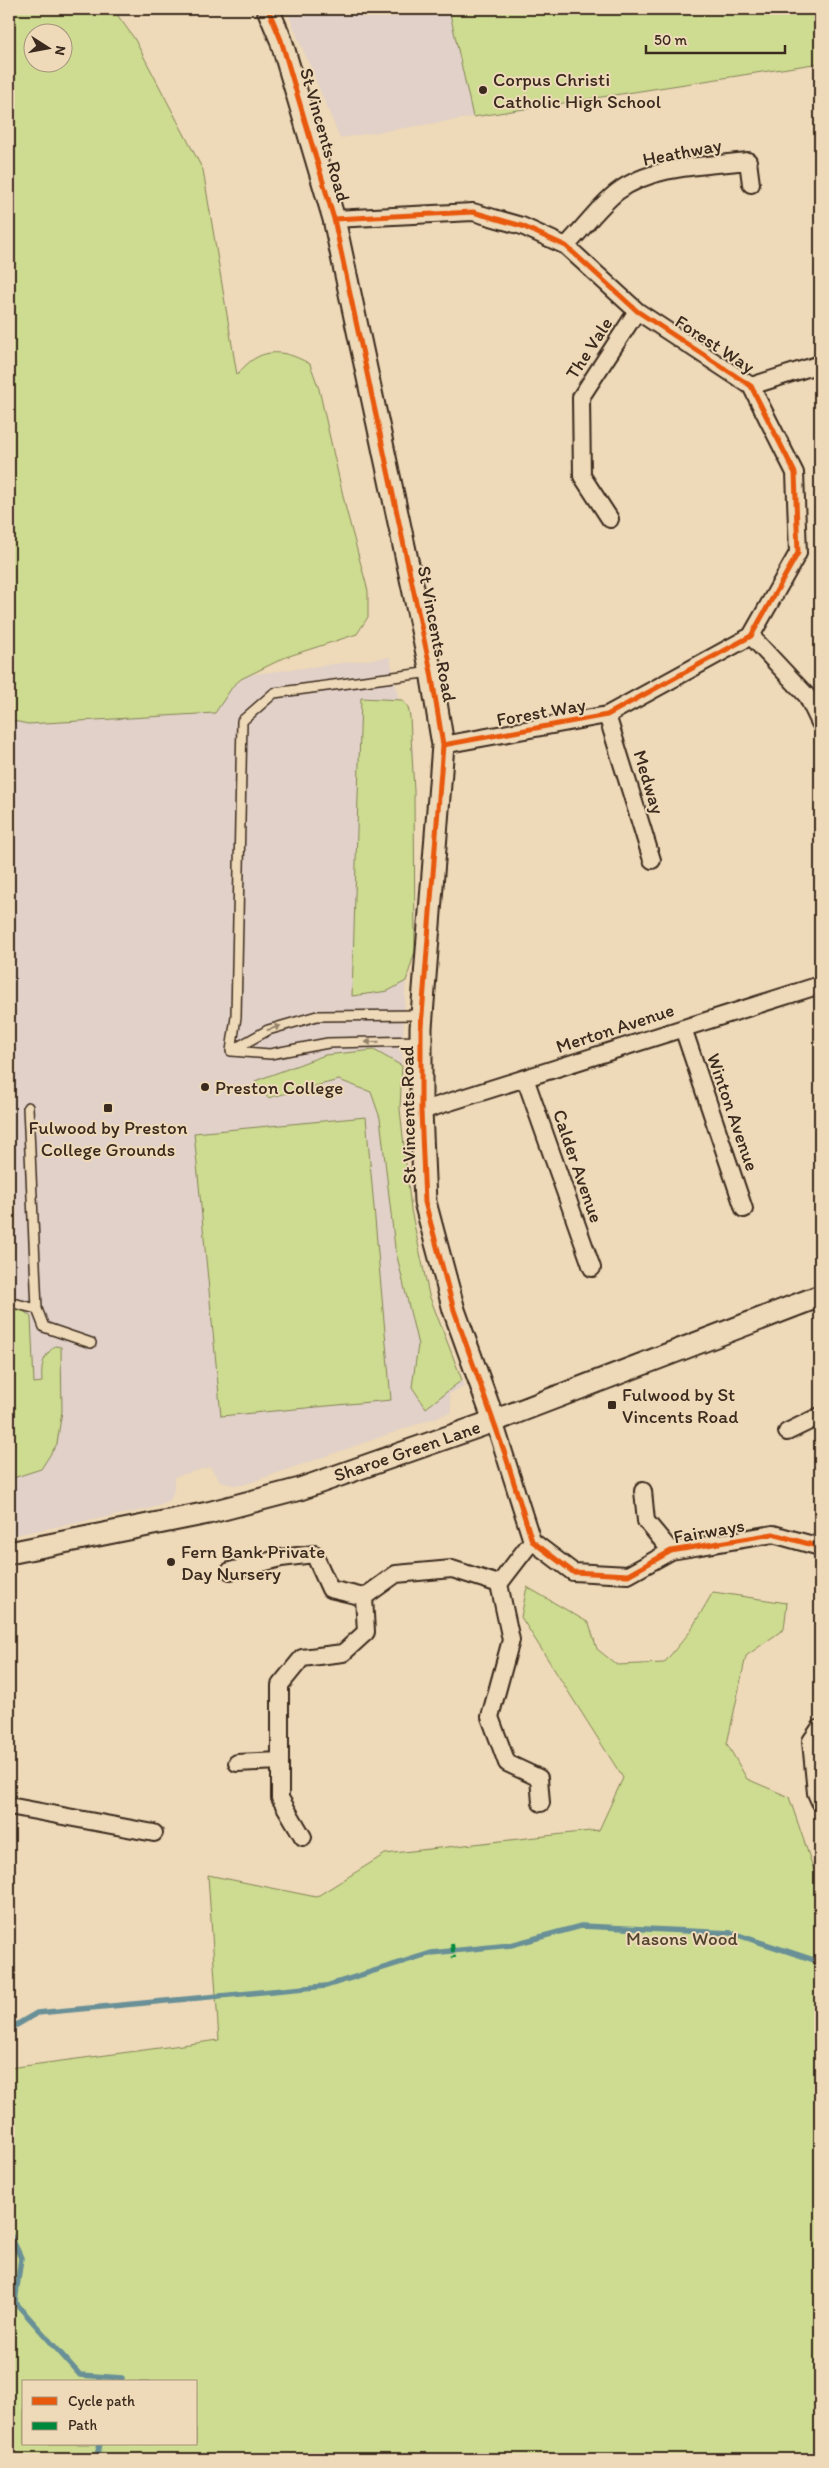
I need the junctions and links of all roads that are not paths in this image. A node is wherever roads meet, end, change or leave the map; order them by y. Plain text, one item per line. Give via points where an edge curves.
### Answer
1 (268, 9) edge
2 (751, 184) dead end
3 (334, 219) junction
4 (566, 246) junction
5 (637, 311) junction
6 (820, 364) edge
7 (752, 386) junction
8 (610, 519) dead end
9 (751, 636) junction
10 (431, 672) junction
11 (607, 715) junction
12 (820, 723) edge
13 (442, 745) junction
14 (652, 860) dead end
15 (820, 984) edge
16 (422, 1015) junction
17 (683, 1028) junction
18 (421, 1041) junction
19 (231, 1051) junction
20 (526, 1078) junction
21 (28, 1107) dead end
22 (421, 1110) junction
23 (744, 1209) dead end
24 (592, 1268) dead end
25 (820, 1296) edge
26 (9, 1302) edge
27 (37, 1309) junction
28 (91, 1343) dead end
29 (820, 1416) edge
30 (494, 1421) junction
31 (787, 1432) dead end
32 (643, 1491) dead end
33 (532, 1541) junction
34 (820, 1547) edge
35 (671, 1551) junction
36 (9, 1553) edge
37 (230, 1571) dead end
38 (499, 1584) junction
39 (364, 1597) junction
40 (820, 1728) edge
41 (280, 1761) junction
42 (237, 1762) dead end
43 (541, 1802) dead end
44 (820, 1802) edge
45 (9, 1806) edge
46 (154, 1833) dead end
47 (303, 1837) dead end

1 - 3 street, St Vincents Road via 281,40
2 - 4 street, Heathway via 748,161 676,170 643,178 617,193
3 - 4 street, Forest Way via 473,212 522,226
3 - 10 street, St Vincents Road
4 - 5 street, Forest Way
5 - 7 street, Forest Way
5 - 8 street, The Vale via 581,397 582,476
6 - 7 street
7 - 9 street, Forest Way via 795,474 798,553
9 - 11 street, Forest Way
9 - 12 street via 807,696
10 - 13 street, St Vincents Road
10 - 19 lane via 274,693 242,721 236,1017
11 - 13 street, Forest Way
11 - 14 street, Medway
13 - 16 street, St Vincents Road
15 - 17 street, Merton Avenue
16 - 18 street, St Vincents Road
19 -> 16 lane via 268,1030 318,1016
17 - 20 street, Merton Avenue
17 - 23 street, Winton Avenue
18 -> 19 lane via 328,1043 270,1054
18 - 22 street, St Vincents Road
20 - 22 street, Merton Avenue
20 - 24 street, Calder Avenue
21 - 27 lane
22 - 30 street, St Vincents Road via 425,1202 454,1310
25 - 30 street, Sharoe Green Lane
26 - 27 lane
27 - 28 lane via 44,1328
29 - 31 street
30 - 33 street
30 - 36 street, Sharoe Green Lane via 300,1489 208,1513
32 - 35 street, Fairways via 646,1521
33 - 35 street, Fairways via 573,1572 628,1575
33 - 38 street
34 - 35 street, Fairways via 773,1534
37 - 39 street via 281,1558 314,1554 330,1589
38 - 39 street via 452,1569 396,1574
38 - 43 street via 511,1640 490,1717 506,1763 539,1778
39 - 41 street via 366,1632 343,1653 302,1658 280,1685
40 - 44 street via 812,1741 816,1793
41 - 42 street
41 - 47 street via 280,1798
45 - 46 street

